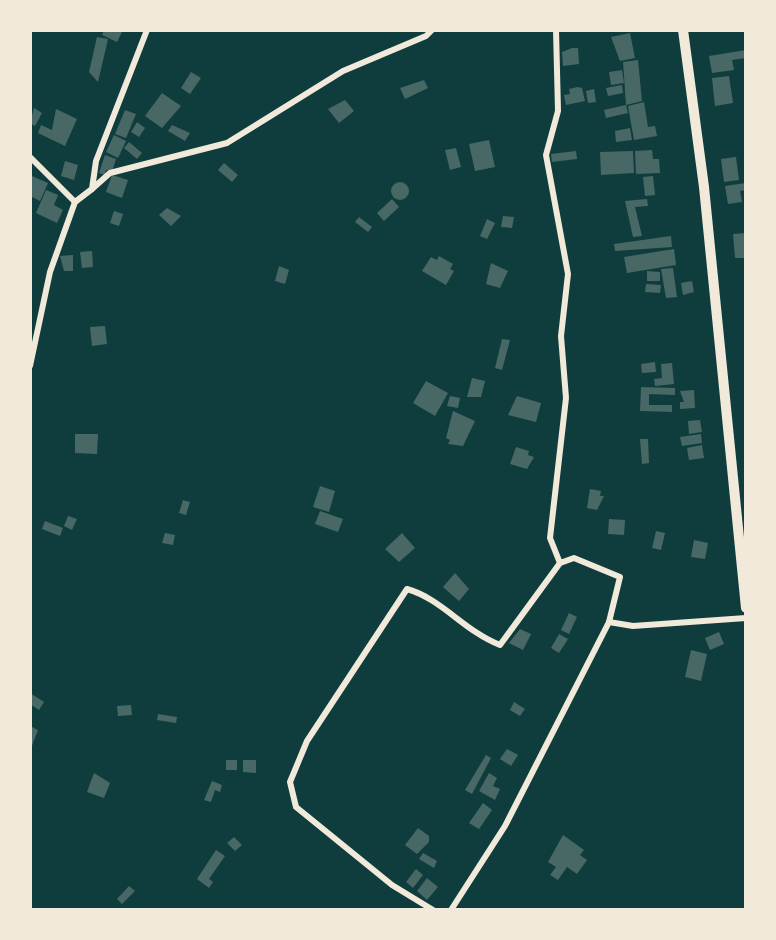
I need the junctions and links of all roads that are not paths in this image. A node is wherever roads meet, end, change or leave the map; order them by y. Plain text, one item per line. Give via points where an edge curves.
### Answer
1 (147, 30) edge
2 (432, 30) edge
3 (556, 30) edge
4 (683, 30) edge
5 (30, 157) edge
6 (92, 189) junction
7 (75, 202) junction
8 (30, 366) edge
9 (560, 563) junction
10 (746, 608) edge
11 (746, 618) edge
12 (609, 622) junction
13 (433, 910) edge
14 (451, 910) edge

1 - 6 street via 96,161
2 - 6 street via 343,71 227,143 110,173
3 - 9 street via 558,111 546,155 568,274 561,336 566,398 550,538
4 - 10 main road
5 - 7 street
6 - 7 street
7 - 8 street via 50,272
9 - 12 street via 574,558 620,577
9 - 13 street via 500,645 475,635 423,594 407,589 307,741 290,782 296,807 392,885
11 - 12 street via 633,626
12 - 14 street via 505,826

